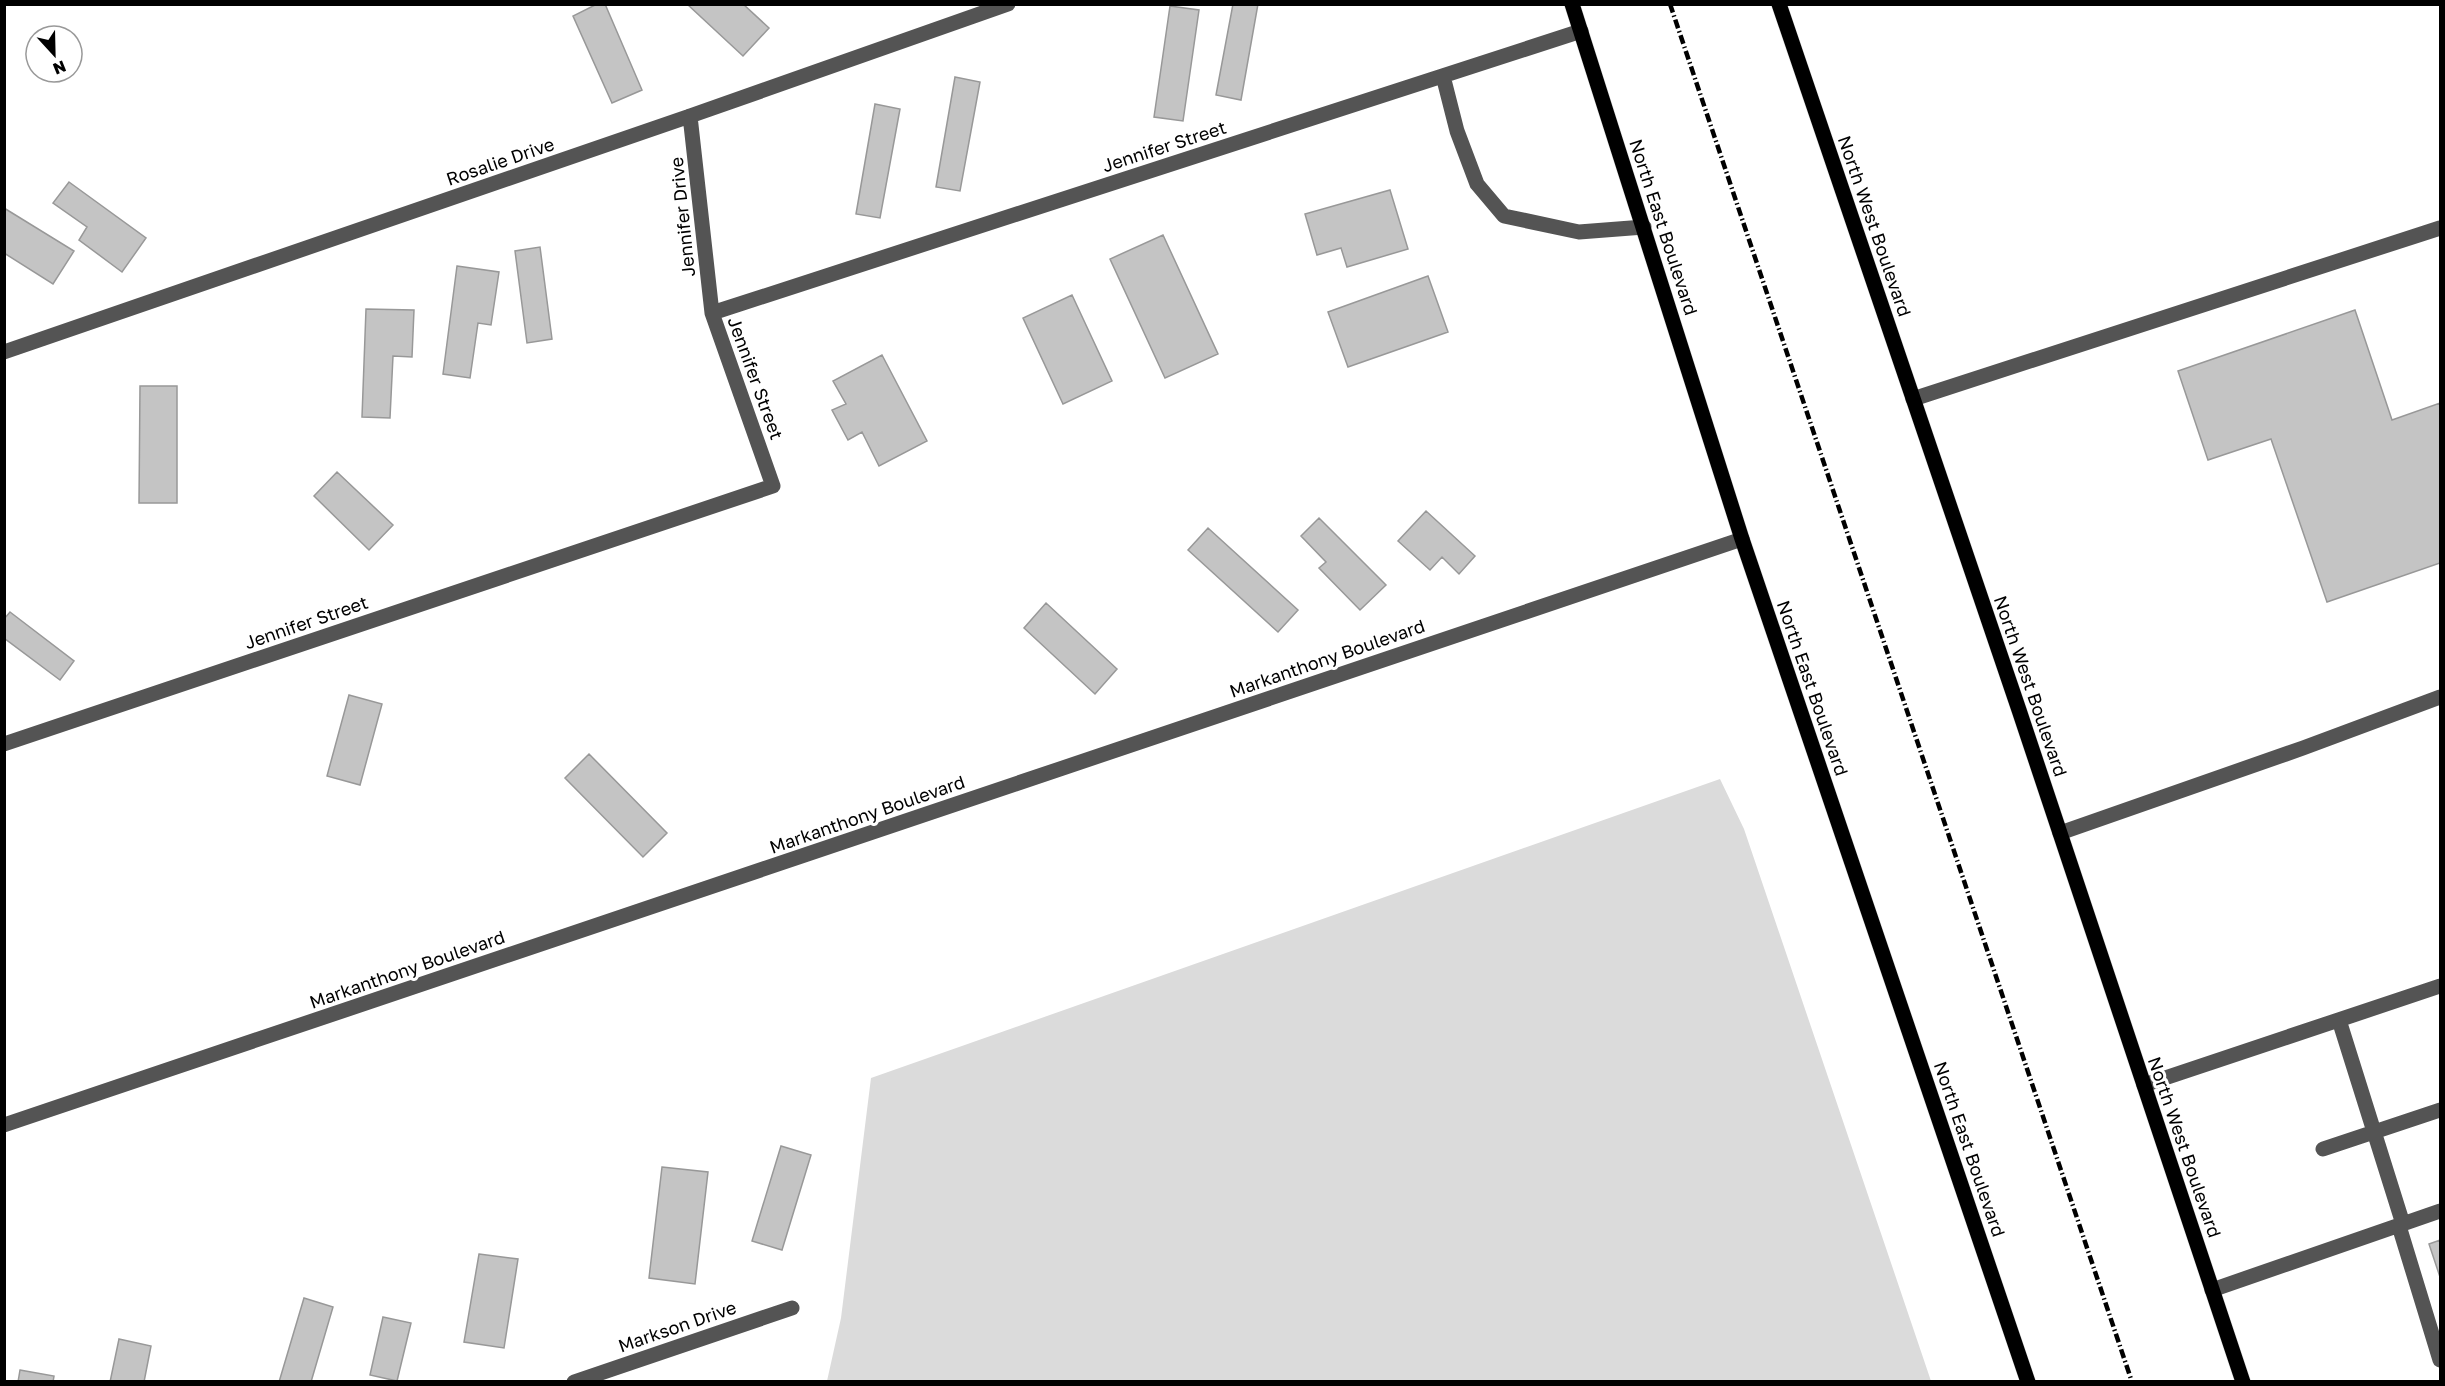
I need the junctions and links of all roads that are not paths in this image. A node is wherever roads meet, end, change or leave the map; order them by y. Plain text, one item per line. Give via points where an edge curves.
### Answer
1 (1008, 4) edge
2 (1572, 4) edge
3 (1779, 4) edge
4 (1581, 31) junction
5 (1443, 76) junction
6 (690, 116) junction
7 (1644, 228) junction
8 (2440, 228) edge
9 (712, 313) junction
10 (4, 352) edge
11 (1913, 399) junction
12 (1742, 539) junction
13 (2440, 697) edge
14 (4, 744) edge
15 (2060, 833) junction
16 (2440, 986) edge
17 (2338, 1020) junction
18 (2144, 1085) junction
19 (2440, 1110) edge
20 (4, 1125) edge
21 (2374, 1132) junction
22 (2323, 1149) dead end
23 (2440, 1211) edge
24 (2401, 1225) junction
25 (2212, 1290) junction
26 (792, 1308) dead end
27 (2440, 1360) edge
28 (574, 1382) edge
29 (2028, 1382) edge
30 (2243, 1382) edge

1 - 6 lane, Rosalie Drive
2 - 4 main road, North East Boulevard
3 - 11 main road, North West Boulevard
4 - 5 lane, Jennifer Street
4 - 7 main road, North East Boulevard
5 - 7 lane via 1456,131 1477,184 1504,216 1579,232
5 - 9 lane, Jennifer Street
6 - 9 lane, Jennifer Drive
6 - 10 lane, Rosalie Drive
7 - 12 main road, North East Boulevard
8 - 11 lane
9 - 14 lane, Jennifer Street via 773,486
11 - 15 main road, North West Boulevard
12 - 20 lane, Markanthony Boulevard
12 - 29 main road, North East Boulevard
13 - 15 lane
15 - 18 main road, North West Boulevard
16 - 17 lane
17 - 18 lane
17 - 21 lane
18 - 25 main road, North West Boulevard
19 - 21 lane
21 - 22 lane
21 - 24 lane
23 - 24 lane
24 - 25 lane
24 - 27 lane
25 - 30 main road, North West Boulevard
26 - 28 lane, Markson Drive

